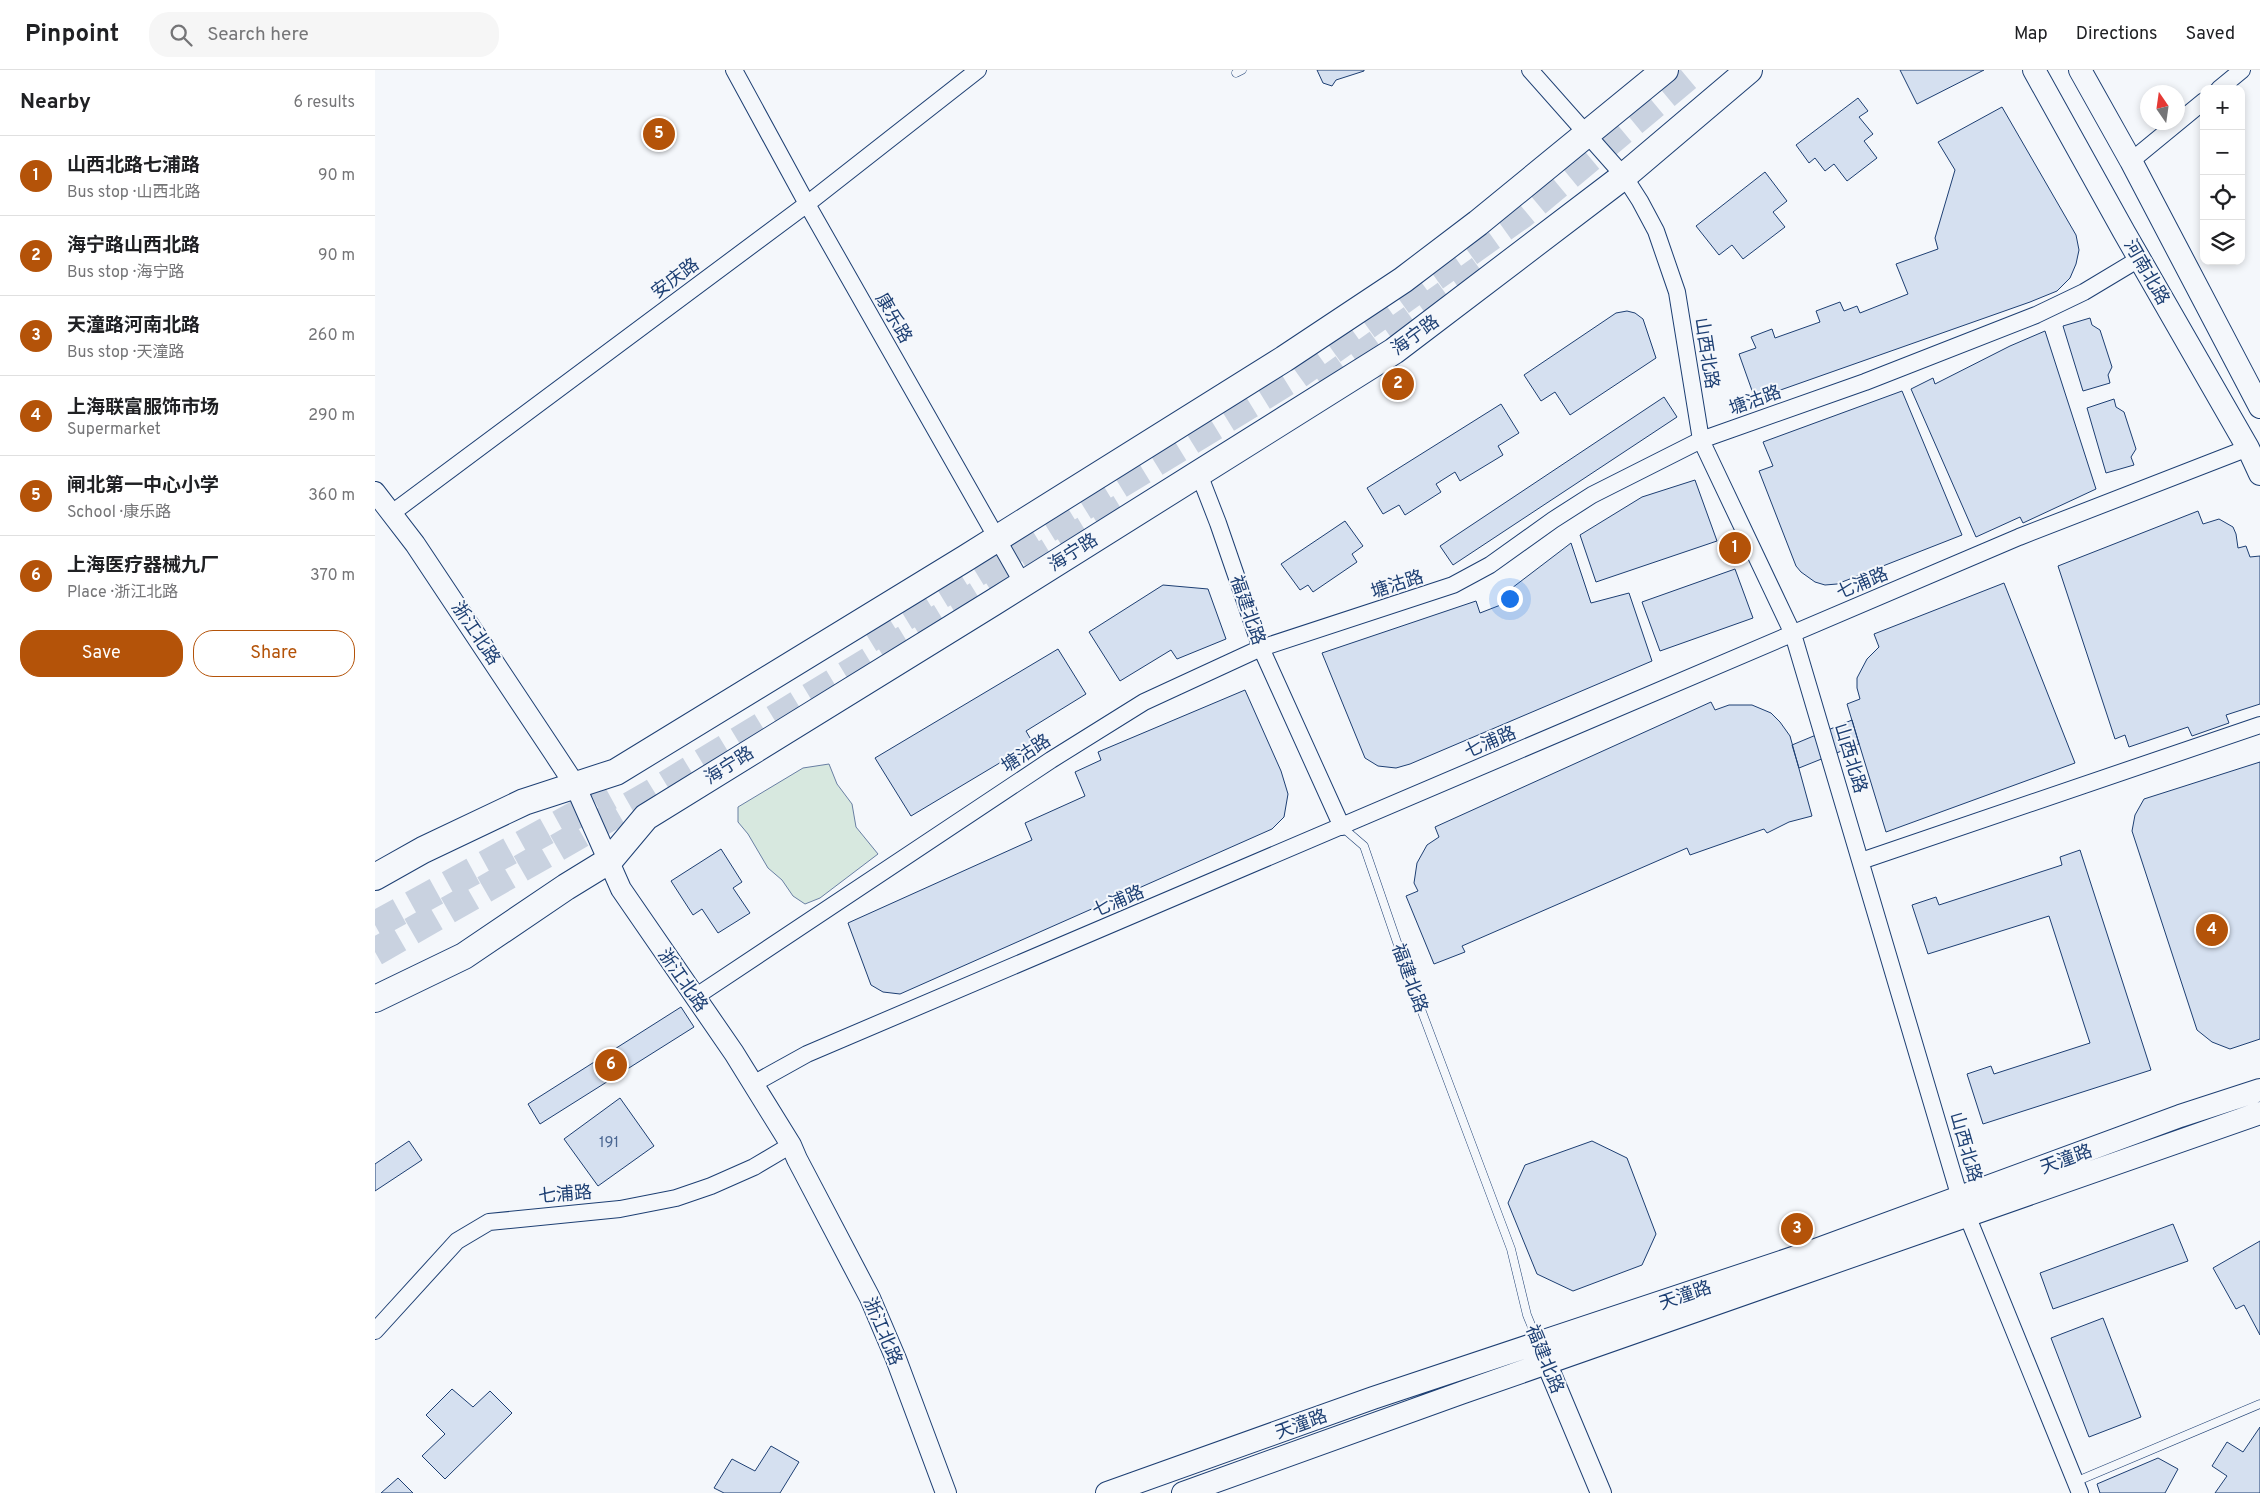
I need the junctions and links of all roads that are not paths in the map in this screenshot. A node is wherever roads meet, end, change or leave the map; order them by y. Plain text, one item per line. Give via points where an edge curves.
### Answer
1 (734, 70) edge
2 (978, 70) edge
3 (1530, 70) edge
4 (1665, 70) edge
5 (1749, 70) edge
6 (2035, 70) edge
7 (2080, 70) edge
8 (2242, 70) edge
9 (2224, 85) edge
10 (2200, 104) edge
11 (1587, 135) junction
12 (2131, 161) junction
13 (1624, 176) junction
14 (807, 204) junction
15 (2139, 259) junction
16 (2260, 407) edge
17 (1701, 440) junction
18 (2248, 448) junction
19 (1199, 474) junction
20 (2260, 474) edge
21 (375, 492) edge
22 (392, 513) junction
23 (997, 538) junction
24 (1023, 584) junction
25 (1793, 634) junction
26 (1261, 648) junction
27 (2260, 725) edge
28 (575, 785) junction
29 (1342, 827) junction
30 (610, 860) junction
31 (1861, 861) junction
32 (375, 877) edge
33 (695, 997) junction
34 (375, 999) edge
35 (753, 1084) junction
36 (2260, 1090) edge
37 (2260, 1113) edge
38 (791, 1145) junction
39 (1963, 1207) junction
40 (375, 1331) edge
41 (1542, 1354) junction
42 (2260, 1404) edge
43 (2077, 1488) edge
44 (945, 1493) edge
45 (1107, 1493) edge
46 (1183, 1493) edge
47 (1601, 1493) edge

1 - 14 street, 康乐路
2 - 14 street, 安庆路
3 - 11 street, 山西北路
4 - 11 main road
5 - 13 main road, 海宁路
6 - 15 main road, 河南北路
7 - 12 main road, 河南北路
8 - 9 street
10 - 12 street
11 - 13 street, 山西北路
11 - 23 main road via 1478,224 1361,309
12 - 16 main road, 河南北路
13 - 17 street, 山西北路 via 1656,231 1677,292
13 - 19 main road, 海宁路 via 1394,351
14 - 22 street, 安庆路
14 - 23 street, 康乐路
15 - 17 street, 塘沽路 via 2084,292 2036,315 1865,382
15 - 18 main road, 河南北路
17 - 25 street, 山西北路
17 - 26 street, 塘沽路 via 1593,495 1471,577 1435,592
18 - 20 main road, 河南北路
18 - 25 street, 七浦路 via 2019,537
19 - 24 main road, 海宁路
19 - 26 street, 福建北路
21 - 22 street, 浙江北路
22 - 28 street, 浙江北路 via 496,663
23 - 24 street, 康乐路
23 - 28 main road via 616,772
24 - 30 main road, 海宁路 via 646,817
25 - 29 street, 七浦路
25 - 31 street, 山西北路
26 - 29 street, 福建北路
26 - 33 street, 塘沽路 via 1181,684 1110,722
27 - 31 street
28 - 30 street, 浙江北路
28 - 32 main road via 524,802 423,850
29 - 35 street, 七浦路 via 807,1054
29 - 41 lane, 福建北路 via 1364,846 1410,980 1511,1248 1527,1315
30 - 33 street, 浙江北路 via 621,889
30 - 34 main road, 海宁路 via 464,956
31 - 39 street, 山西北路
33 - 35 street, 浙江北路
35 - 38 street, 浙江北路
36 - 39 main road, 天潼路 via 2180,1116
37 - 39 main road, 天潼路
38 - 40 street, 七浦路 via 753,1167 676,1198 620,1209 489,1222 457,1240
38 - 44 street, 浙江北路 via 877,1312
39 - 41 main road, 天潼路 via 1802,1255
39 - 43 street, 山西北路
41 - 45 main road, 天潼路 via 1373,1398
41 - 46 main road, 天潼路
41 - 47 street, 福建北路
42 - 43 lane

